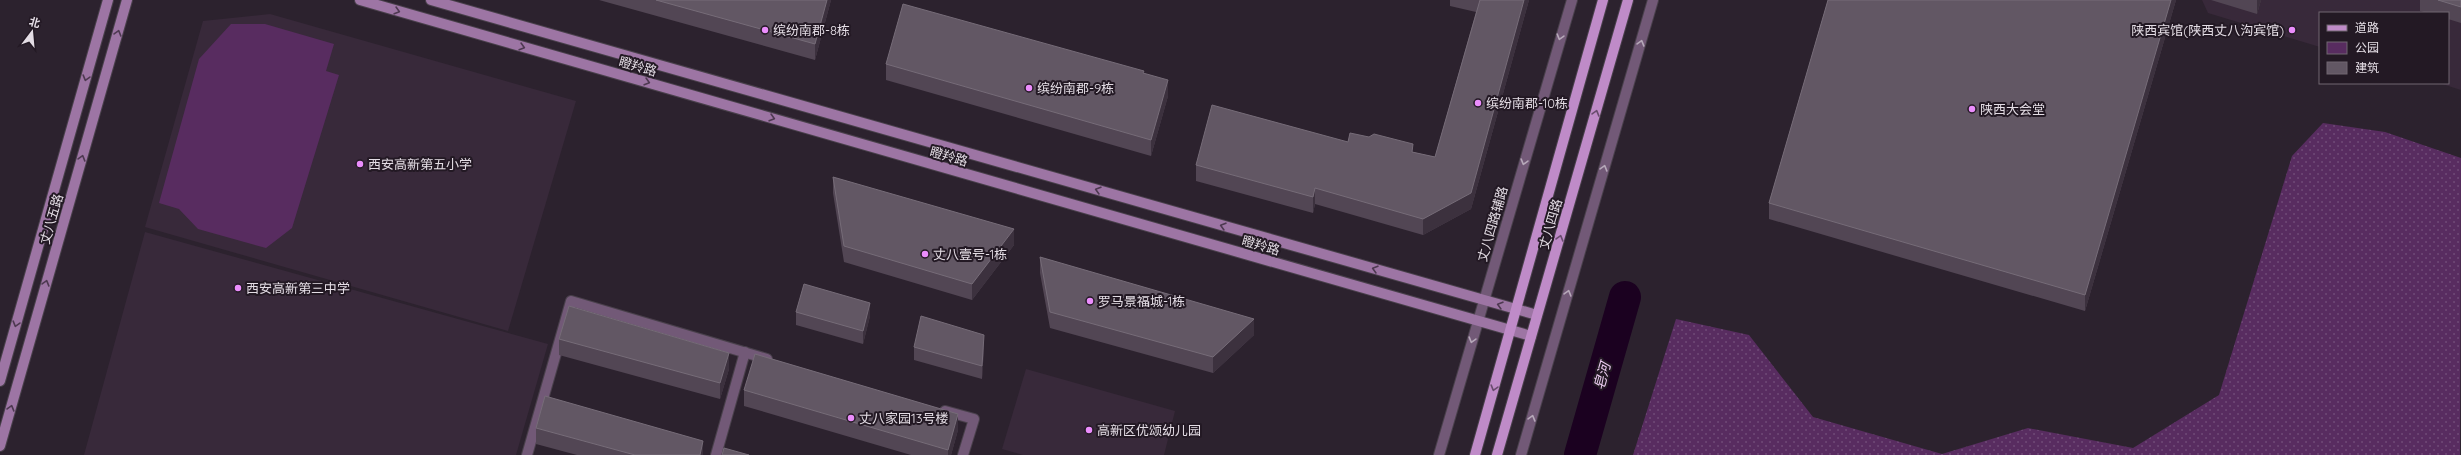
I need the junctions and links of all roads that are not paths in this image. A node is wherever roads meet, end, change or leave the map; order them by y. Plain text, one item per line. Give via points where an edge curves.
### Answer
1 (108, 0) edge
2 (127, 0) edge
3 (360, 0) edge
4 (431, 0) edge
5 (1572, 0) edge
6 (1603, 0) edge
7 (1628, 0) edge
8 (1653, 0) edge
9 (1483, 300) junction
10 (1516, 310) junction
11 (1537, 315) junction
12 (1478, 321) junction
13 (1510, 330) junction
14 (1531, 336) junction
15 (745, 352) junction
16 (775, 361) edge
17 (0, 381) edge
18 (935, 408) edge
19 (0, 446) edge
20 (527, 455) edge
21 (716, 455) edge
22 (963, 455) edge
23 (1438, 455) edge
24 (1475, 455) edge
25 (1497, 455) edge
26 (1521, 455) edge

1 -> 17 street, 丈八五路
19 -> 2 street, 丈八五路
3 -> 12 street, 瞪羚路
9 -> 4 street, 瞪羚路
5 -> 9 street, 丈八四路辅路
6 - 10 main road, 丈八四路
11 -> 7 main road, 丈八四路
26 -> 8 street
10 -> 9 street, 瞪羚路
9 - 12 street, 丈八四路辅路
10 - 11 street, 瞪羚路
10 - 13 main road, 丈八四路
11 - 14 main road, 丈八四路
12 - 13 street, 瞪羚路
12 -> 23 street, 丈八四路辅路
13 - 14 street, 瞪羚路
13 -> 24 main road, 丈八四路
14 - 25 main road, 丈八四路
15 - 16 street
15 - 20 street via 571,301
15 - 21 street
18 - 22 street via 974,419

